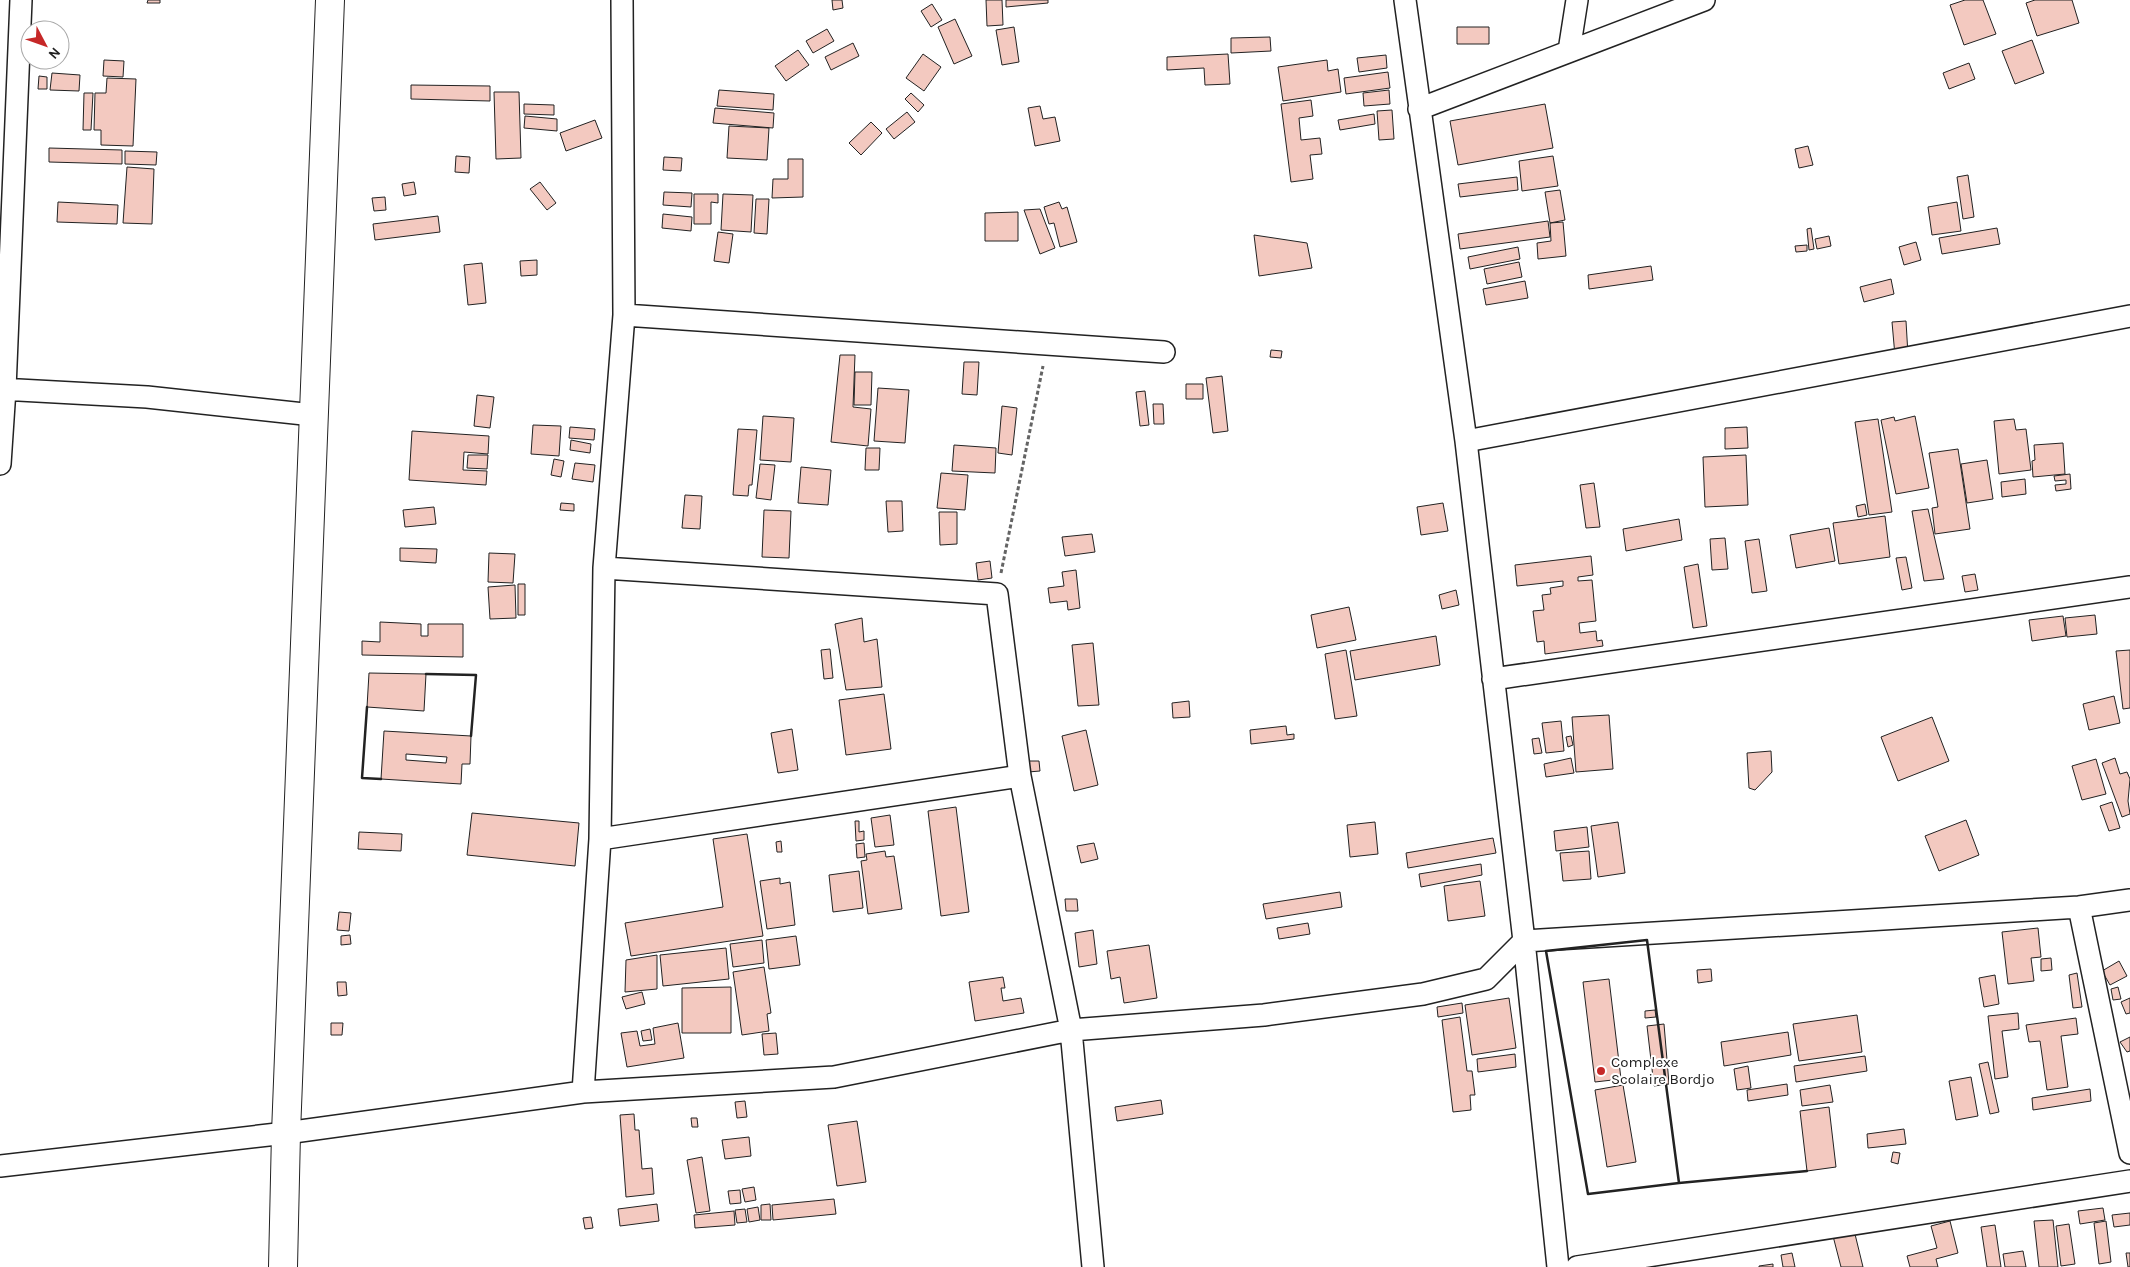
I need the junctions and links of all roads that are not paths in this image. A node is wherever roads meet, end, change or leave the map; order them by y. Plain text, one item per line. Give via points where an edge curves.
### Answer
1 (21, 0) edge
2 (330, 0) edge
3 (622, 0) edge
4 (1405, 0) edge
5 (1577, 0) edge
6 (1704, 0) edge
7 (1569, 51) junction
8 (1419, 109) junction
9 (624, 315) junction
10 (2130, 316) edge
11 (1164, 352) dead end
12 (3, 389) edge
13 (313, 414) junction
14 (1466, 441) junction
15 (0, 464) edge
16 (604, 568) junction
17 (2130, 587) edge
18 (1493, 679) junction
19 (1020, 776) junction
20 (600, 839) junction
21 (2130, 900) edge
22 (2079, 907) junction
23 (1524, 941) junction
24 (1070, 1030) junction
25 (583, 1092) junction
26 (286, 1133) junction
27 (2130, 1153) edge
28 (0, 1166) edge
29 (2130, 1181) edge
30 (284, 1267) edge
31 (1093, 1267) edge
32 (1558, 1267) edge
33 (1577, 1267) edge

1 - 12 street
2 - 13 street
3 - 9 street
4 - 8 street
5 - 7 street
6 - 7 street
7 - 8 street
8 - 14 street
9 - 11 street
9 - 16 street
10 - 14 street
12 - 13 street via 147,398
12 - 15 street
13 - 26 street
14 - 18 street
16 - 19 street via 997,594
16 - 20 street
17 - 18 street
18 - 23 street
19 - 20 street
19 - 24 street
20 - 25 street
21 - 22 street
22 - 23 street
22 - 27 street
23 - 24 street via 1486,979 1423,994 1264,1015
23 - 32 street
24 - 25 street via 834,1077
24 - 31 street
25 - 26 street
26 - 28 street
26 - 30 street
29 - 33 street

